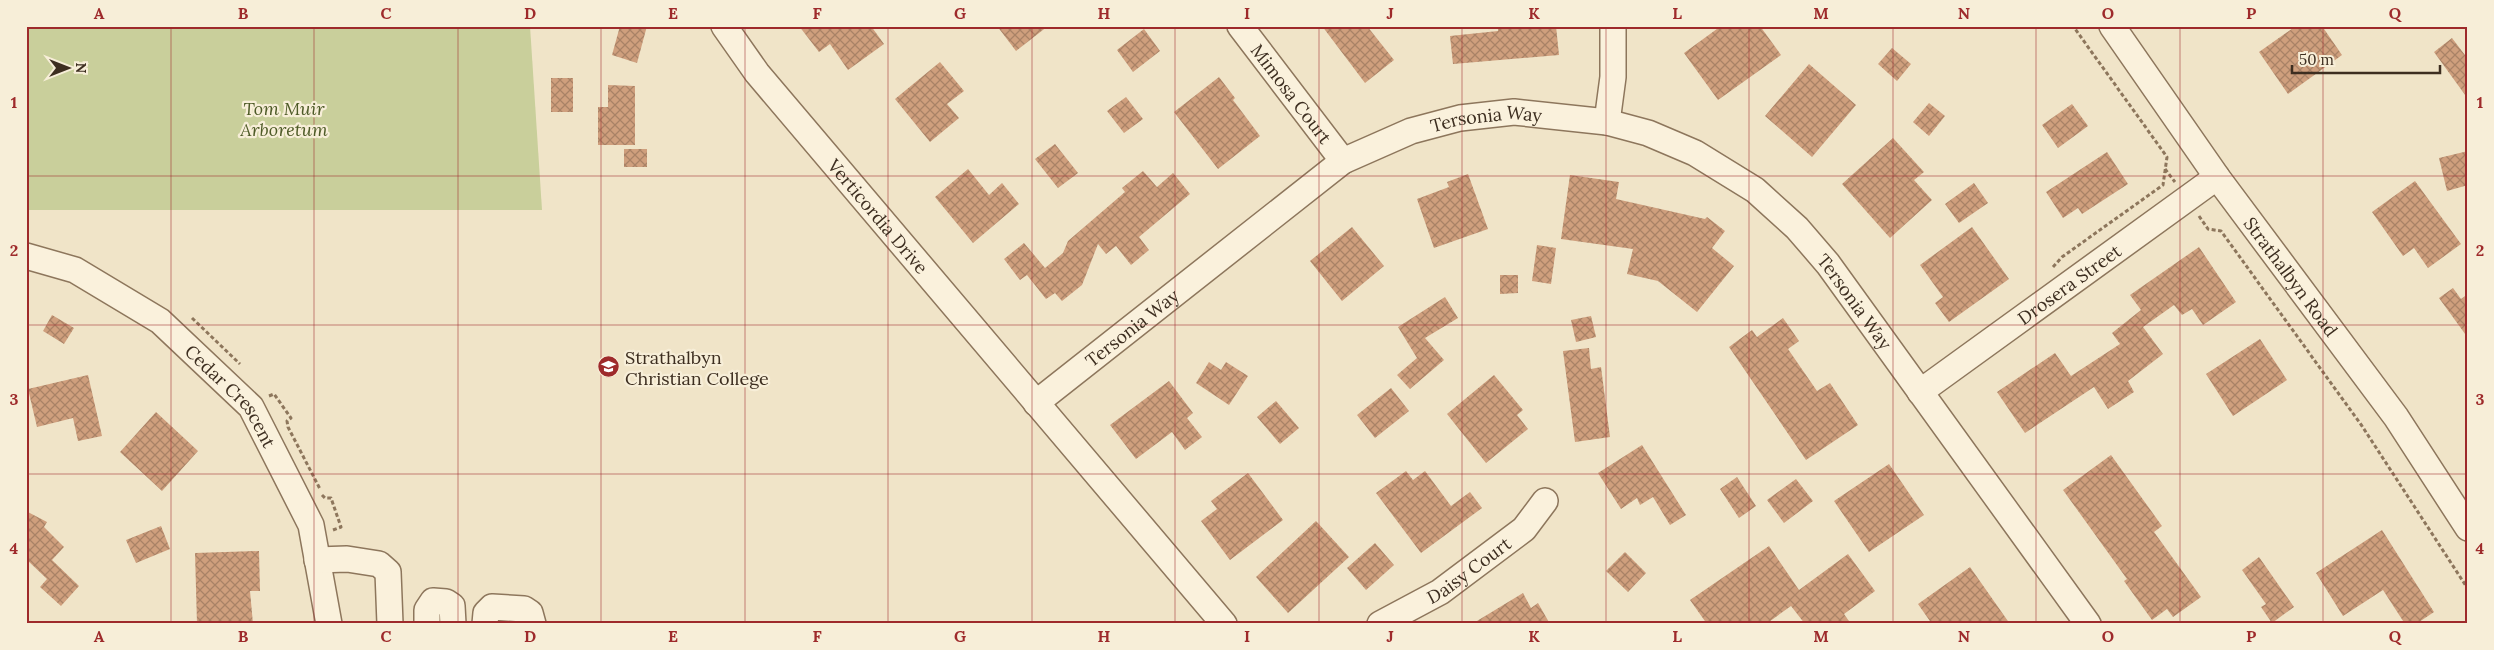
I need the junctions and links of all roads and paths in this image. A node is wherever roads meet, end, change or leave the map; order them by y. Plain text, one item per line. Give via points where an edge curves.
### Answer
1 (724, 26) edge
2 (1240, 26) edge
3 (1613, 26) edge
4 (2073, 26) edge
5 (2112, 26) edge
6 (1608, 122) junction
7 (1343, 161) junction
8 (2165, 168) junction
9 (2217, 177) junction
10 (2176, 183) dead end
11 (2198, 214) dead end
12 (26, 256) edge
13 (2050, 273) dead end
14 (1920, 392) junction
15 (274, 394) dead end
16 (1036, 403) junction
17 (1545, 500) dead end
18 (341, 527) dead end
19 (2468, 528) edge
20 (317, 560) junction
21 (2468, 589) edge
22 (329, 624) edge
23 (390, 624) edge
24 (427, 624) edge
25 (453, 624) edge
26 (485, 624) edge
27 (532, 624) edge
28 (1224, 624) edge
29 (1380, 624) edge
30 (2088, 624) edge

1 - 16 street, Verticordia Drive via 757,73
2 - 7 street, Mimosa Court
3 - 6 street via 1613,77
4 - 8 path via 2167,157
5 - 9 street, Strathalbyn Road
6 - 7 street, Tersonia Way via 1514,112 1460,118 1411,131
6 - 14 street, Tersonia Way via 1648,133 1695,154 1755,190 1797,228 1828,264
7 - 16 street, Tersonia Way
8 - 10 path
8 - 13 path via 2163,185 2062,257
9 - 14 street, Drosera Street
9 - 19 street, Strathalbyn Road via 2396,417
11 - 21 path via 2208,230 2221,231 2227,238 2362,426
12 - 20 street, Cedar Crescent via 74,270 160,321 250,407 311,525
14 - 30 street, Tersonia Way
15 - 18 path via 291,418 287,421 288,427 323,496 331,498
16 - 28 street
17 - 29 street, Daisy Court via 1524,529 1448,587
20 - 22 street, Cedar Crescent
20 - 23 street via 379,564 388,572
24 - 25 street via 427,610 433,601 452,606
26 - 27 street via 486,613 492,607 524,609 530,613

